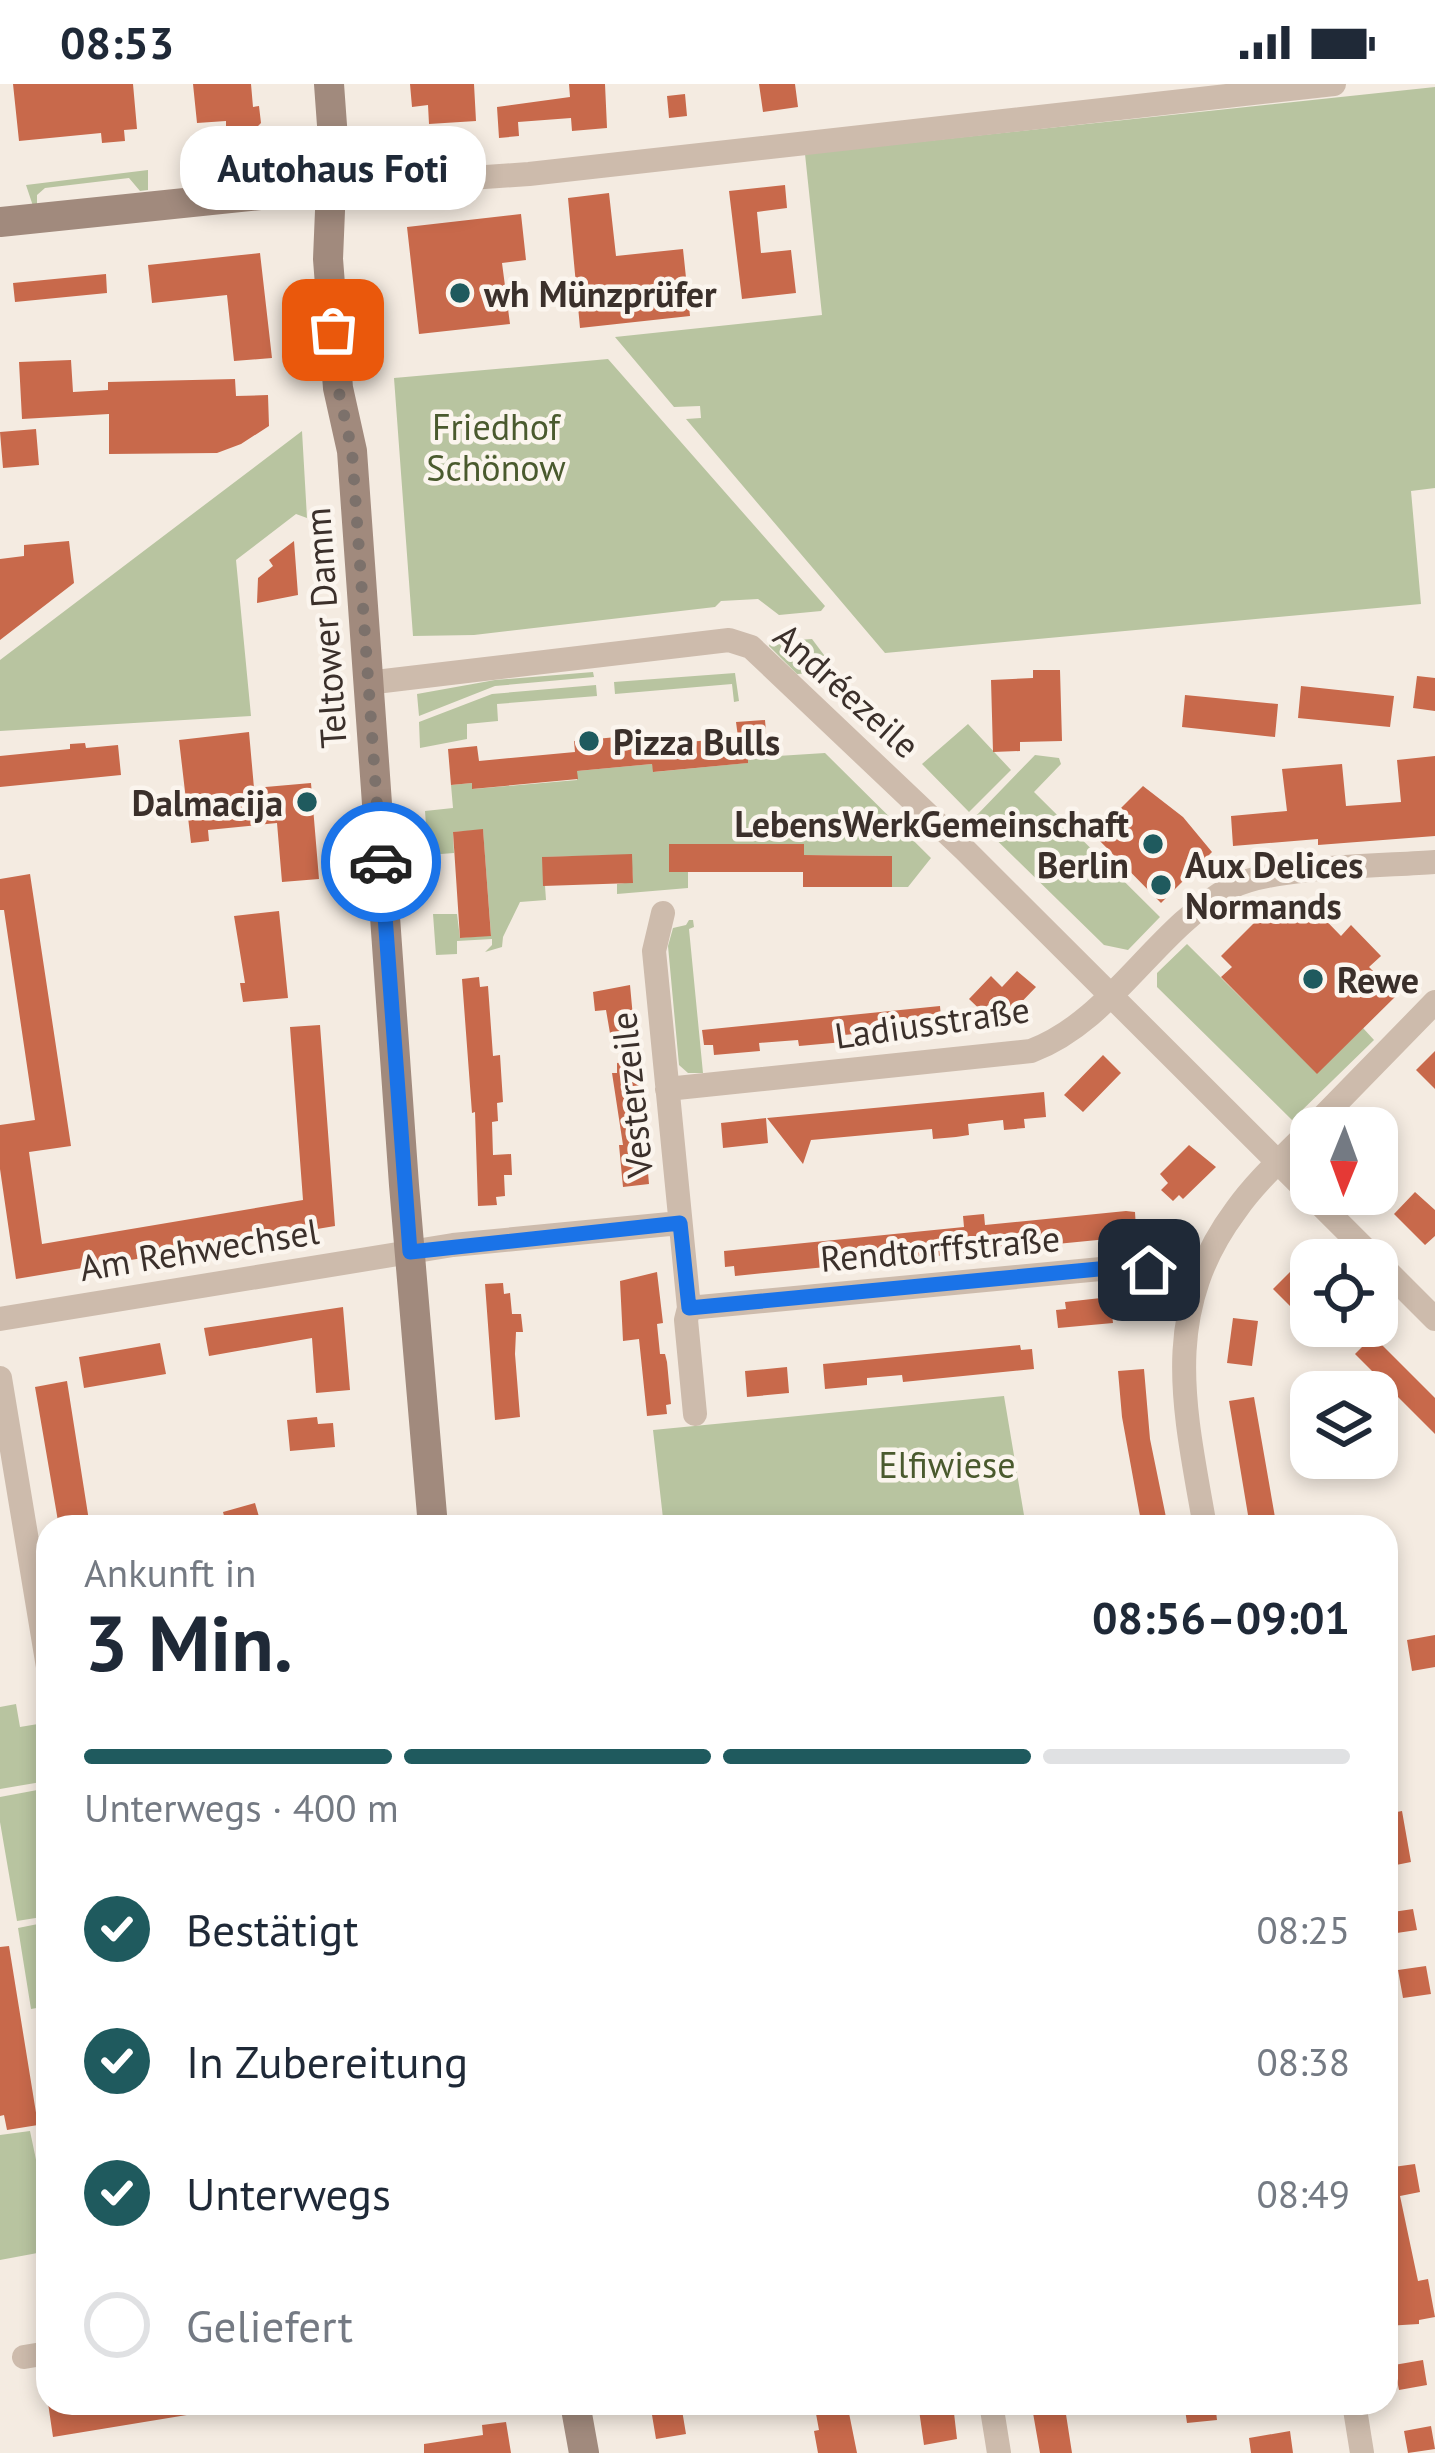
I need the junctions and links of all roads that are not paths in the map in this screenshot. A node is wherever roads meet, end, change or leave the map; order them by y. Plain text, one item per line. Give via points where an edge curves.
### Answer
1 (329, 84) edge
2 (1334, 84) edge
3 (328, 188) junction
4 (0, 222) edge
5 (367, 683) junction
6 (1435, 862) edge
7 (663, 913) dead end
8 (1110, 992) junction
9 (1435, 1002) edge
10 (667, 1089) junction
11 (1333, 1107) edge
12 (1290, 1150) edge
13 (1278, 1162) junction
14 (680, 1223) junction
15 (1356, 1239) edge
16 (410, 1252) junction
17 (1398, 1281) edge
18 (1196, 1283) junction
19 (689, 1308) junction
20 (0, 1318) edge
21 (1435, 1318) edge
22 (0, 1378) edge
23 (694, 1414) dead end
24 (432, 1515) edge
25 (1203, 1515) edge
26 (36, 1595) edge
27 (577, 2415) edge
28 (993, 2415) edge
29 (1356, 2415) edge
30 (584, 2453) edge
31 (999, 2453) edge
32 (1362, 2453) edge

1 - 3 main road, Teltower Damm
2 - 3 street via 529,174
3 - 4 main road
3 - 5 main road, Teltower Damm
5 - 8 street, Andréezeile via 729,640 751,647
5 - 16 main road, Teltower Damm
6 - 8 street, Ladiusstraße via 1235,885
7 - 10 street, Vesterzeile via 653,951
8 - 10 street, Ladiusstraße via 1058,1039 1016,1054
8 - 13 street, Andréezeile
9 - 11 street
10 - 14 street, Vesterzeile
12 - 13 street
13 - 15 street, Andréezeile
13 - 18 street via 1228,1221
14 - 16 street
14 - 19 street, Vesterzeile
16 - 20 street, Am Rehwechsel
16 - 24 main road, Teltower Damm
17 - 21 street, Andréezeile
18 - 19 street, Rendtorffstraße via 1122,1268
18 - 25 street via 1182,1383
19 - 23 street, Vesterzeile
22 - 26 street
27 - 30 main road
28 - 31 street
29 - 32 street

